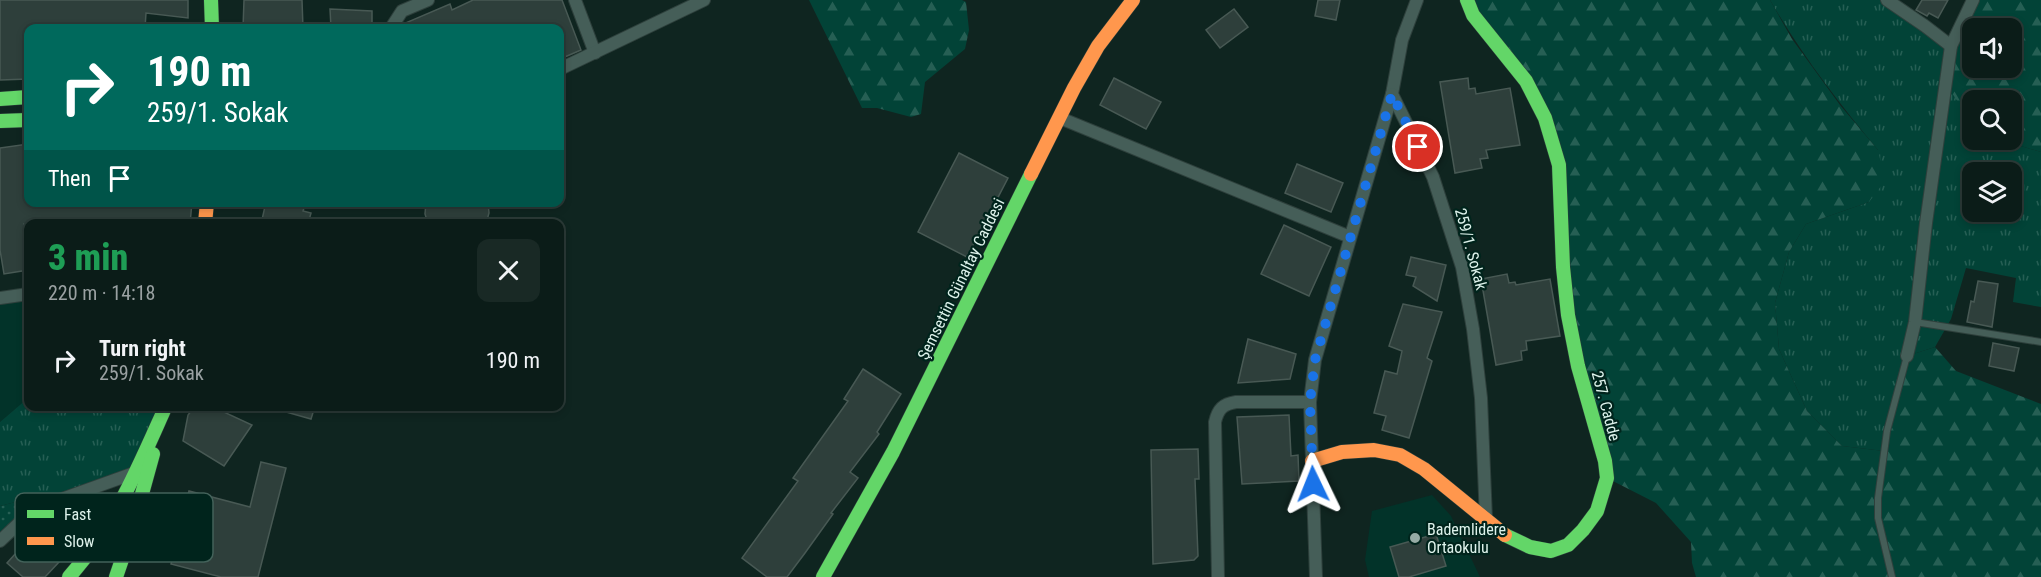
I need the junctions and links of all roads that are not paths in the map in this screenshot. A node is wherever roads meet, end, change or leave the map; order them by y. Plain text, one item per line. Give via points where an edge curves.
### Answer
1 (211, 0) edge
2 (428, 0) edge
3 (575, 0) edge
4 (704, 0) edge
5 (1133, 0) edge
6 (1417, 0) edge
7 (1467, 0) edge
8 (1887, 0) edge
9 (1973, 0) edge
10 (212, 24) edge
11 (394, 24) edge
12 (1950, 46) junction
13 (595, 53) junction
14 (564, 67) edge
15 (1392, 94) junction
16 (24, 97) edge
17 (0, 99) edge
18 (1060, 118) junction
19 (24, 120) edge
20 (0, 121) edge
21 (1350, 237) junction
22 (24, 295) edge
23 (0, 298) edge
24 (1915, 322) junction
25 (2041, 342) edge
26 (1907, 356) joint
27 (1310, 402) junction
28 (163, 411) edge
29 (164, 411) edge
30 (1312, 461) junction
31 (136, 472) junction
32 (78, 493) edge
33 (126, 493) edge
34 (142, 493) edge
35 (1486, 519) junction
36 (15, 527) edge
37 (0, 541) edge
38 (82, 562) edge
39 (121, 562) edge
40 (69, 577) edge
41 (116, 577) edge
42 (823, 577) edge
43 (1218, 577) edge
44 (1316, 577) edge
45 (1892, 577) edge

1 - 10 street
2 - 11 street via 402,11
3 - 13 street
4 - 13 street
5 - 18 street, Şemsettin Günaltay Caddesi via 1098,46
6 - 15 street via 1402,40
7 - 35 street, 257. Cadde via 1473,15 1526,81 1545,118 1559,165 1568,315 1607,478 1597,511 1583,530 1568,545 1551,551 1509,538
8 - 12 street
9 - 12 street
12 - 24 street
13 - 14 street
15 - 21 street
15 - 35 street, 259/1. Sokak via 1433,177 1461,267 1481,398
16 - 17 street
18 - 21 street
18 - 42 street, Şemsettin Günaltay Caddesi via 893,452
19 - 20 street
21 - 27 street via 1315,360
22 - 23 street
24 - 25 lane
24 - 26 street
26 - 45 lane via 1887,431 1878,498 1878,518
27 - 30 street
27 - 43 street via 1236,402 1225,404 1217,412
28 - 31 street
29 - 34 street
30 - 35 street, 257. Cadde via 1342,452 1374,450 1400,455 1424,469
30 - 44 street
31 - 32 street
31 - 33 street
36 - 37 street
38 - 40 street
39 - 41 street

